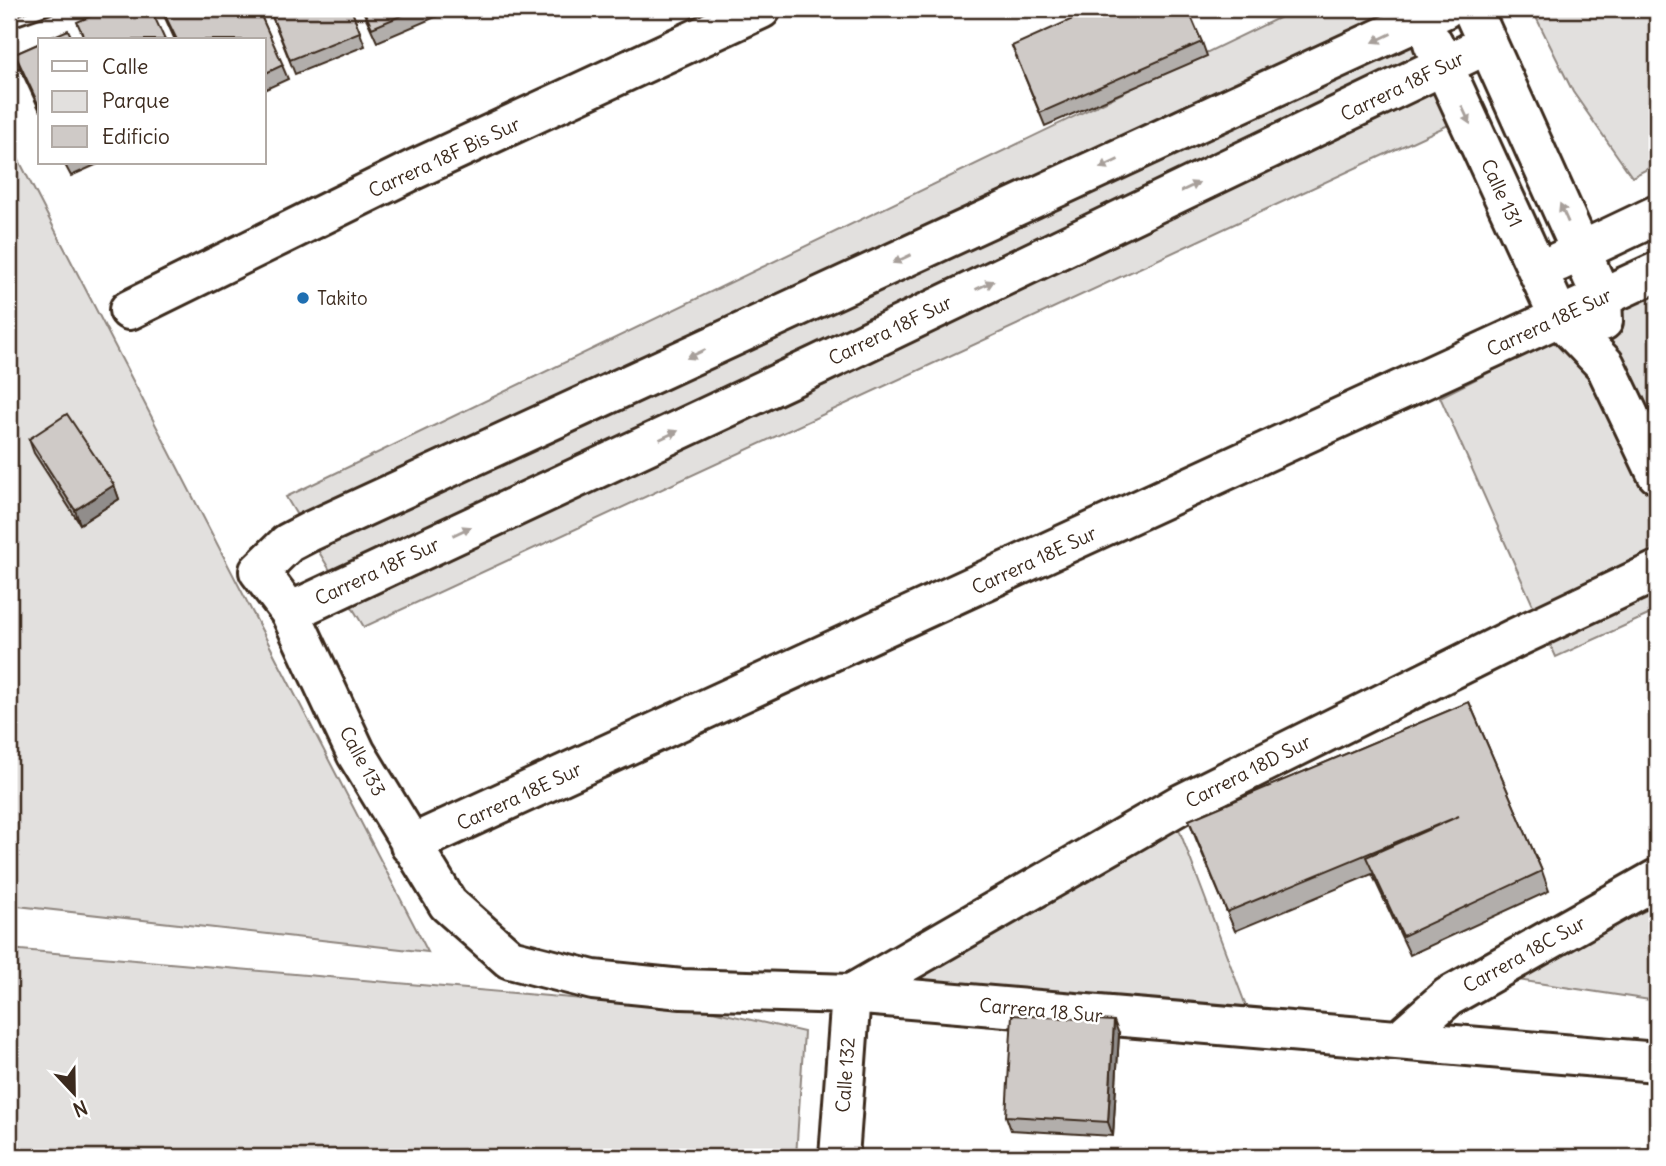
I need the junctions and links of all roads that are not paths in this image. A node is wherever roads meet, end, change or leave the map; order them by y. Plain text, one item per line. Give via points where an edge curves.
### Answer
1 (110, 9) edge
2 (761, 9) edge
3 (1472, 9) edge
4 (1428, 12) edge
5 (44, 38) edge
6 (38, 40) edge
7 (1488, 44) junction
8 (9, 50) edge
9 (1443, 65) junction
10 (1657, 215) edge
11 (1581, 251) junction
12 (1538, 271) junction
13 (1657, 272) edge
14 (1602, 298) junction
15 (129, 310) dead end
16 (1559, 317) junction
17 (1605, 365) junction
18 (1657, 474) edge
19 (1657, 571) edge
20 (290, 612) junction
21 (410, 845) junction
22 (1657, 879) edge
23 (448, 904) joint
24 (851, 994) junction
25 (1399, 1040) junction
26 (1657, 1062) edge
27 (839, 1157) edge

1 - 5 street
2 - 15 street, Carrera 18F Bis Sur via 413,170
3 - 7 street, Calle 131
4 - 9 street, Calle 131
4 -> 20 street, Calle 133 via 288,543 259,571
6 - 8 street
7 - 9 street, Carrera 18F Sur
11 -> 7 street, Calle 131
9 -> 12 street, Calle 131
20 -> 9 street, Carrera 18F Sur
10 - 11 street
11 - 12 street
11 - 14 street, Calle 131
12 - 16 street, Calle 131
13 - 14 street, Carrera 18E Sur
14 - 16 street, Carrera 18E Sur
14 - 17 street, Calle 131
16 - 17 street, Calle 131
16 - 21 street, Carrera 18E Sur
17 - 18 street, Calle 131
19 - 24 street, Carrera 18D Sur via 1181,804
20 - 21 street, Calle 133 via 356,753
21 - 23 street, Calle 133
22 - 25 street, Carrera 18C Sur via 1448,997
23 - 24 street, Carrera 18 Sur via 510,959 593,980 682,989
24 - 25 street, Carrera 18 Sur
24 - 27 street, Calle 132
25 - 26 street, Carrera 18 Sur

